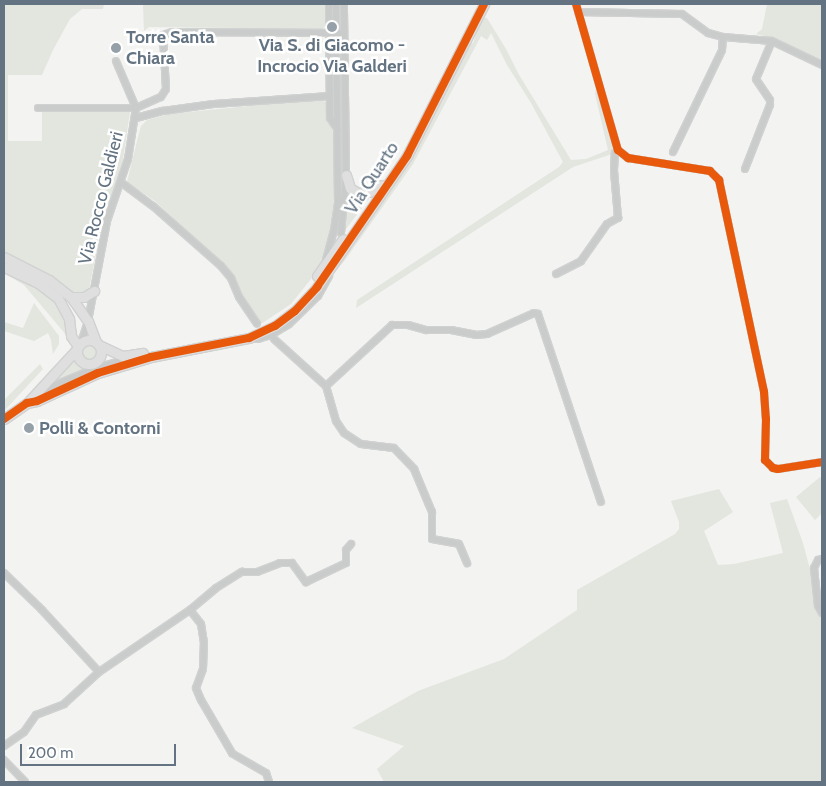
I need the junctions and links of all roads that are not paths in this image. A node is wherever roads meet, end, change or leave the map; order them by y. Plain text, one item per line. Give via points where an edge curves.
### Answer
1 (329, 4) edge
2 (336, 4) edge
3 (344, 4) edge
4 (484, 4) edge
5 (576, 4) edge
6 (578, 12) junction
7 (333, 32) junction
8 (344, 32) junction
9 (723, 37) junction
10 (772, 41) junction
11 (116, 62) dead end
12 (822, 65) edge
13 (330, 96) junction
14 (38, 108) dead end
15 (136, 108) junction
16 (136, 118) junction
17 (338, 130) junction
18 (411, 144) junction
19 (618, 150) junction
20 (673, 152) dead end
21 (745, 168) dead end
22 (346, 175) junction
23 (122, 183) junction
24 (380, 185) junction
25 (342, 233) dead end
26 (4, 258) edge
27 (326, 264) junction
28 (4, 267) edge
29 (556, 274) dead end
30 (329, 276) dead end
31 (94, 291) junction
32 (71, 297) junction
33 (88, 321) junction
34 (257, 324) dead end
35 (249, 338) junction
36 (274, 339) dead end
37 (97, 344) junction
38 (76, 348) junction
39 (120, 361) dead end
40 (96, 368) junction
41 (326, 386) junction
42 (41, 391) junction
43 (27, 403) junction
44 (4, 418) edge
45 (822, 462) edge
46 (601, 502) dead end
47 (350, 544) dead end
48 (822, 559) edge
49 (467, 563) dead end
50 (4, 573) edge
51 (190, 610) junction
52 (822, 613) edge
53 (99, 672) junction
54 (4, 746) edge
55 (4, 760) edge
56 (25, 782) edge
57 (269, 782) edge

1 - 7 street
2 - 7 street
3 - 8 street
4 - 18 street, Via Quarto
5 - 6 street
6 - 9 street via 682,14 708,33
6 - 19 street
7 - 8 street
7 - 13 street
7 - 15 street via 167,33 162,38 165,92
7 - 17 street
8 - 22 street
9 - 10 street
9 - 20 street via 722,50
10 - 12 street
10 - 21 street via 756,79 771,103
11 - 15 street
13 - 16 street, Via Rocco Galdieri via 214,104
13 - 17 street via 330,118
14 - 15 street
15 - 16 street, Via Rocco Galdieri
16 - 23 street, Via Rocco Galdieri
17 - 27 street via 338,202
18 - 24 street, Via Quarto
18 - 35 street, Via Quarto via 407,156 311,295 286,319
19 - 29 street via 614,170 618,218 608,224 581,261
19 - 45 street via 628,158 710,171 717,176 764,392 765,460 778,469
22 - 24 street via 348,185 358,193 369,192
22 - 25 street
23 - 31 street, Via Rocco Galdieri via 107,222
23 - 34 street via 221,266
24 - 27 street, Via Quarto
26 - 32 street via 50,280
27 - 37 street, Via Quarto via 290,308 247,333 128,356
28 - 38 street via 38,283 58,298 69,319
30 - 35 street via 318,296 289,324 271,335
31 - 32 street via 84,297
31 - 33 street, Via Rocco Galdieri
32 - 33 street
33 - 37 street
33 - 38 street, Via Rocco Galdieri
35 - 40 street, Via Quarto
36 - 41 street
37 - 38 street via 88,340
37 - 40 street via 101,355
38 - 40 street via 77,357
38 - 42 street
39 - 40 street
40 - 42 street
40 - 43 street, Via Quarto via 37,401
41 - 46 street via 392,326 408,325 476,335 487,334 538,314
41 - 49 street via 336,421 344,433 361,444 394,448 418,474 432,512 432,540 459,544
42 - 43 street
43 - 44 street
47 - 51 street via 346,550 346,563 306,582 292,563 280,563 258,572 242,572
48 - 52 street via 814,568 818,606
50 - 53 street
51 - 53 street
51 - 57 street via 202,624 204,643 203,668 196,688 232,753 266,773
53 - 54 street via 64,704 36,715 24,732
55 - 56 street

